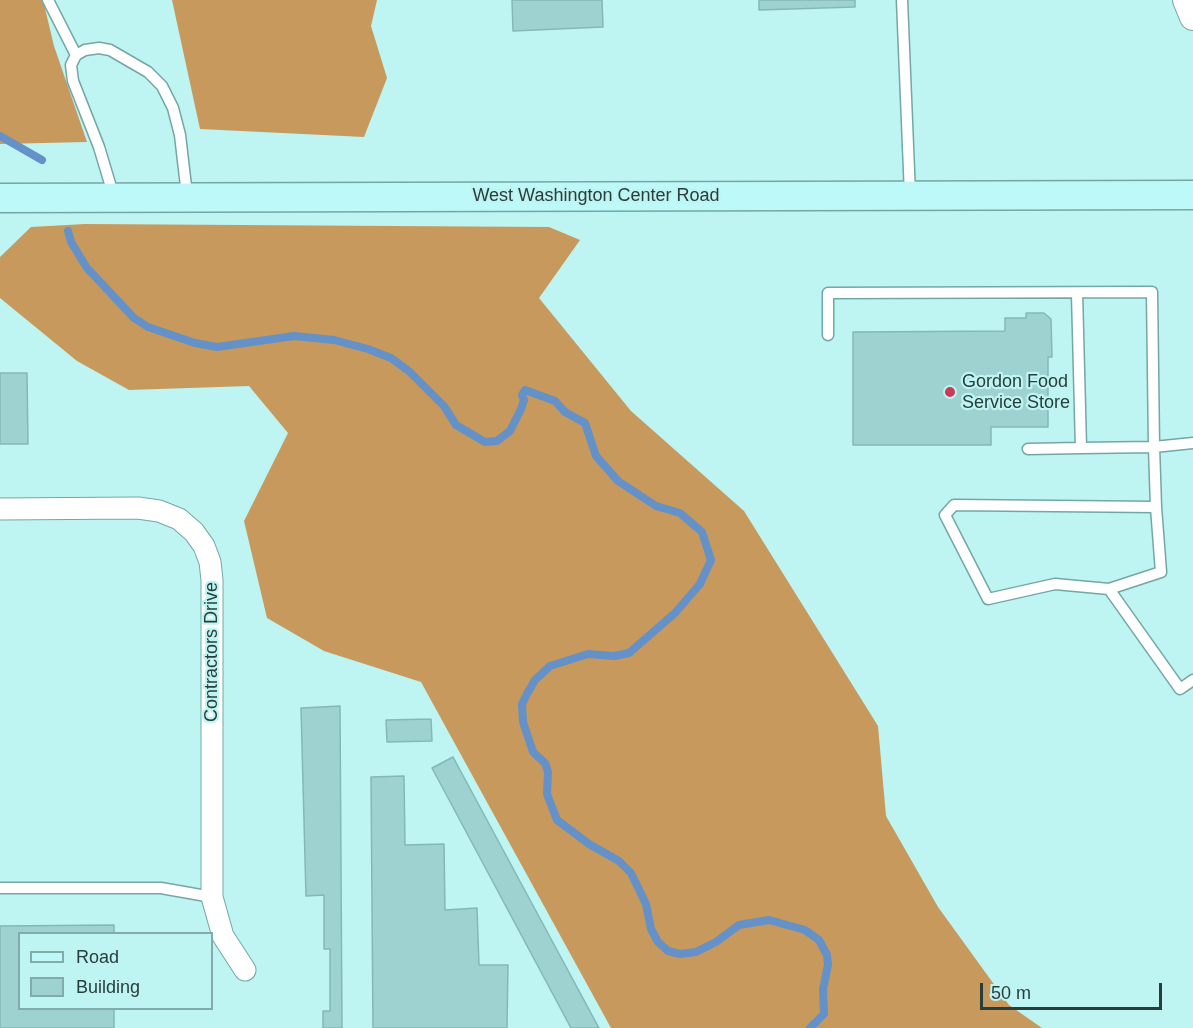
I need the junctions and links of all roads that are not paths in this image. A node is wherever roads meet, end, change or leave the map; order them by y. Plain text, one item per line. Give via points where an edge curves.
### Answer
1 (48, 0) edge
2 (902, 0) edge
3 (1186, 0) edge
4 (1193, 17) edge
5 (76, 55) junction
6 (910, 195) junction
7 (1193, 195) edge
8 (114, 197) junction
9 (188, 197) junction
10 (0, 198) edge
11 (1077, 293) junction
12 (828, 335) dead end
13 (1193, 443) edge
14 (1154, 447) junction
15 (1081, 448) junction
16 (1028, 449) dead end
17 (1156, 507) junction
18 (0, 509) edge
19 (1109, 589) junction
20 (1193, 680) edge
21 (0, 888) edge
22 (212, 897) junction
23 (245, 970) dead end

1 - 5 lane
2 - 6 lane
3 - 4 street
5 - 8 lane via 71,65 73,81
5 - 9 lane via 85,50 110,50 148,72 162,86 180,135
6 - 7 main road, West Washington Center Road
6 - 9 main road, West Washington Center Road
8 - 9 main road, West Washington Center Road
8 - 10 main road, West Washington Center Road
11 - 12 lane via 828,293
11 - 14 lane via 1152,292
11 - 15 lane
13 - 14 lane
14 - 15 lane
14 - 17 lane
15 - 16 lane
17 - 19 lane via 1161,572
17 - 19 lane via 954,505 945,515 988,599 1055,584
18 - 22 street, Contractors Drive via 159,511 179,519 204,546 212,580
19 - 20 lane via 1180,689
21 - 22 lane via 161,888
22 - 23 street, Contractors Drive via 223,936

